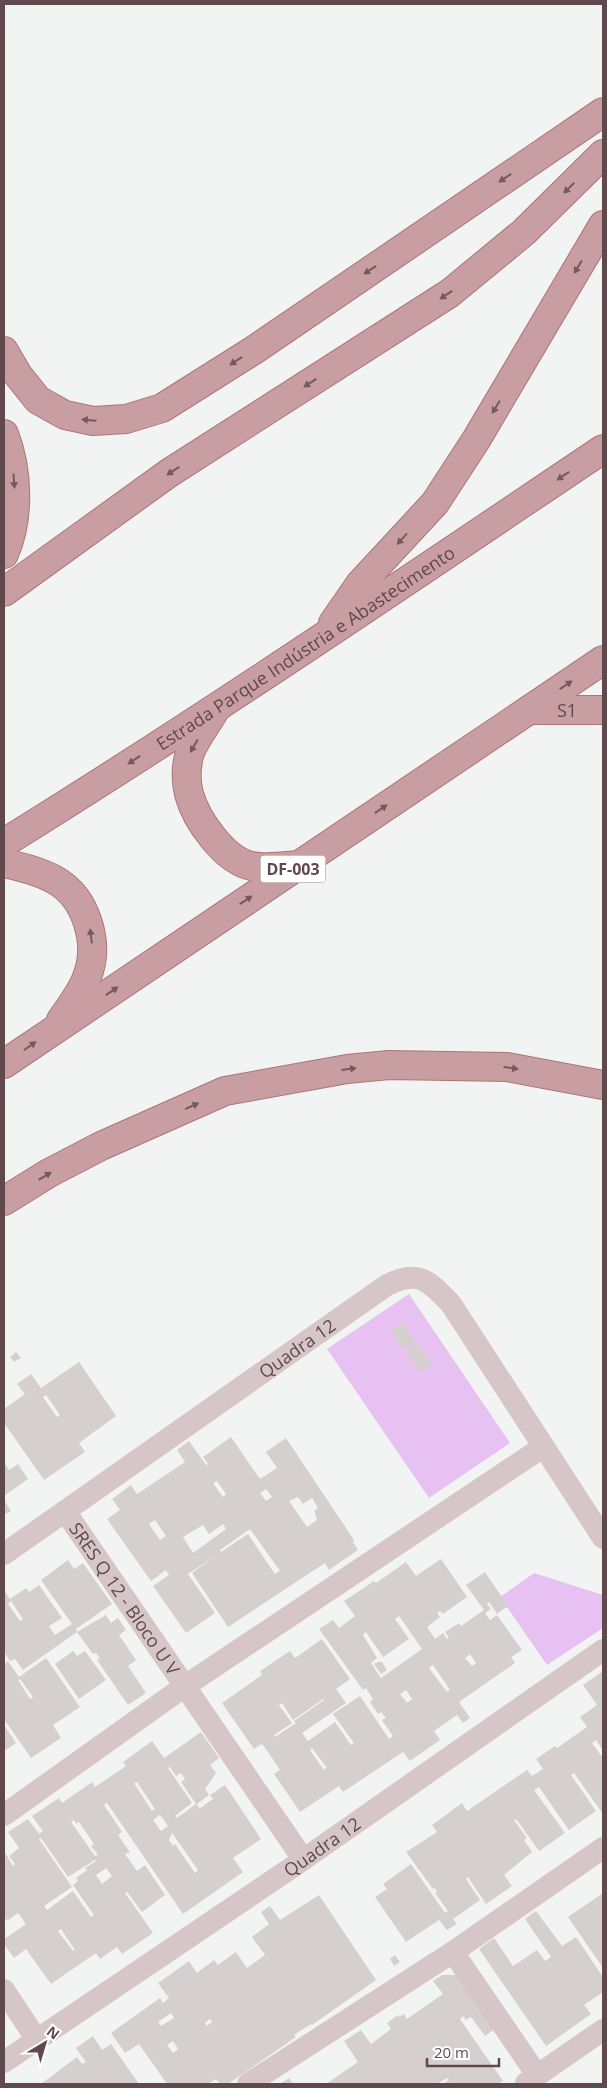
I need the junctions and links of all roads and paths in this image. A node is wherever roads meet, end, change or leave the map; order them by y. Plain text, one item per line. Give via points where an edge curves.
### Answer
1 (603, 112) edge
2 (603, 154) edge
3 (603, 225) edge
4 (4, 351) edge
5 (4, 434) edge
6 (603, 449) edge
7 (4, 554) edge
8 (4, 592) edge
9 (324, 636) junction
10 (603, 660) edge
11 (219, 704) junction
12 (529, 710) junction
13 (603, 710) edge
14 (4, 843) edge
15 (4, 863) edge
16 (300, 864) junction
17 (57, 1028) junction
18 (4, 1064) edge
19 (603, 1085) edge
20 (4, 1201) edge
21 (543, 1447) junction
22 (65, 1512) junction
23 (603, 1538) edge
24 (4, 1554) edge
25 (603, 1650) edge
26 (185, 1686) junction
27 (4, 1814) edge
28 (603, 1848) edge
29 (304, 1859) junction
30 (453, 1952) junction
31 (4, 1990) edge
32 (603, 2030) edge
33 (37, 2040) junction
34 (4, 2062) edge
35 (531, 2080) edge
36 (248, 2084) edge

1 -> 4 highway via 254,350 162,408 126,420 93,421 65,415 38,400
2 -> 8 highway via 524,232 450,293 169,473
3 -> 9 highway via 476,440 435,503 360,584
5 -> 7 highway via 12,458 15,496 9,542
6 -> 9 highway, Estrada Parque Indústria e Abastecimento
9 - 11 highway, Estrada Parque Indústria e Abastecimento
12 -> 10 highway, DF-003
11 -> 14 highway, Estrada Parque Indústria e Abastecimento
11 -> 16 highway via 190,754 189,794 197,813 228,853 251,866
12 - 13 highway, S1
16 -> 12 highway, DF-003
17 -> 15 highway via 87,979 92,960 92,934 82,910 56,880
17 -> 16 highway, DF-003
18 -> 17 highway, DF-003
20 -> 19 highway via 101,1146 225,1091 347,1069 389,1065 508,1067
21 - 22 street, Quadra 12 via 451,1304 430,1282 400,1278 386,1284
21 - 23 street, Quadra 12
21 - 26 street
22 - 24 street, Quadra 12
22 - 26 street, SRES Q 12 - Bloco U V
25 - 29 street, Quadra 12
26 - 27 street
26 - 29 street, SRES Q 12 - Bloco U V
28 - 30 street
29 - 33 street, Quadra 12
30 - 35 street
30 - 36 street
31 - 33 street
32 - 35 street
33 - 34 street, Quadra 12

